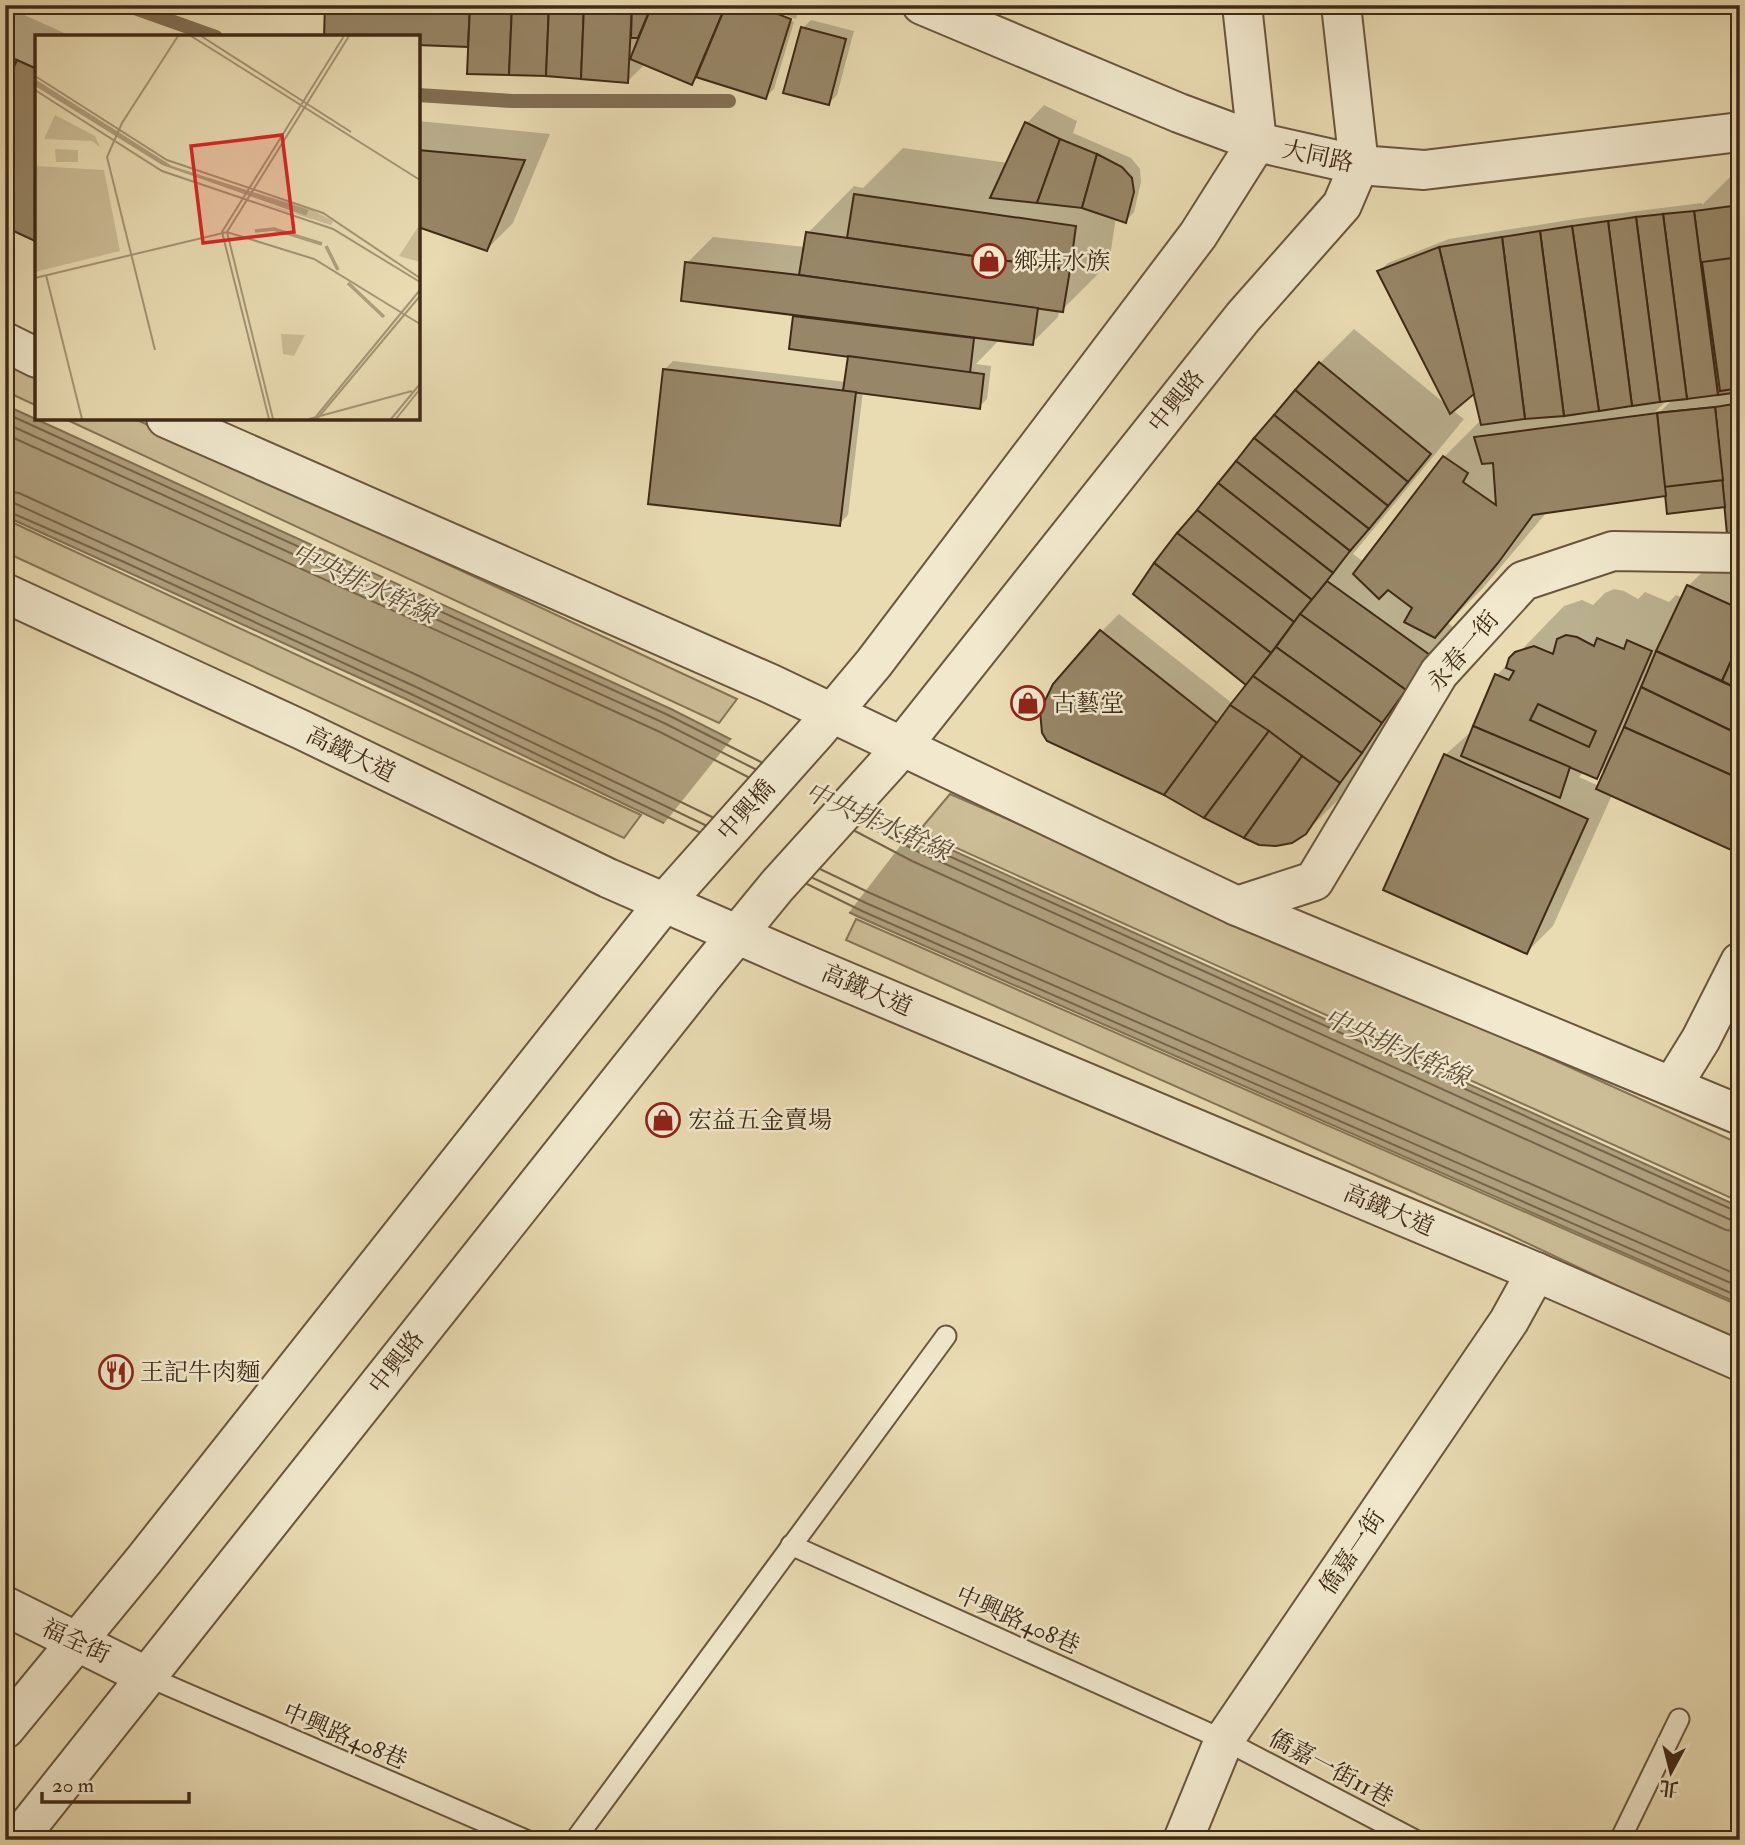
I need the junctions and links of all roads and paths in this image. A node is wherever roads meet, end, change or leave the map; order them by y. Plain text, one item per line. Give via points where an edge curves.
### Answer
1 (922, 5) edge
2 (1242, 5) edge
3 (1340, 5) edge
4 (1740, 132) edge
5 (1256, 142) junction
6 (1359, 165) junction
7 (5, 342) edge
8 (35, 357) edge
9 (170, 420) edge
10 (1740, 553) edge
11 (5, 593) edge
12 (825, 721) junction
13 (896, 753) junction
14 (664, 903) junction
15 (1237, 905) junction
16 (737, 934) junction
17 (1740, 962) edge
18 (1672, 1086) junction
19 (1740, 1115) edge
20 (1536, 1272) junction
21 (946, 1336) dead end
22 (1740, 1361) edge
23 (791, 1545) junction
24 (5, 1606) edge
25 (79, 1641) junction
26 (146, 1676) junction
27 (1679, 1719) dead end
28 (5, 1729) edge
29 (1224, 1740) junction
30 (31, 1835) edge
31 (526, 1840) edge
32 (576, 1840) edge
33 (1183, 1840) edge
34 (1415, 1840) edge
35 (1620, 1840) edge

1 - 5 street, 大同路
2 - 5 street
3 - 6 street, 中興路
4 - 6 street, 大同路 via 1424,170
5 - 6 street, 大同路
5 - 12 street via 1198,235 874,663
6 - 13 street, 中興路 via 1342,205 1243,317
7 - 8 street
9 - 12 street
10 - 15 street, 永春一街 via 1614,551 1523,581 1439,673 1314,881
11 - 14 street, 高鐵大道
12 - 13 street
12 - 14 street, 中興橋
13 - 15 street
13 - 16 street, 中興路
14 - 16 street, 高鐵大道
14 - 25 street
15 - 18 street
16 - 20 street, 高鐵大道
16 - 26 street, 中興路
17 - 18 street
18 - 19 street
20 - 22 street, 高鐵大道
20 - 29 street, 僑嘉一街 via 1509,1321
21 - 23 lane
23 - 29 lane, 中興路408巷
23 - 32 lane
24 - 25 street, 福全街
25 - 26 street, 福全街
25 - 28 street
26 - 30 street, 中興路
26 - 31 lane, 中興路408巷
27 - 35 lane
29 - 33 street, 僑嘉一街
29 - 34 lane, 僑嘉一街11巷

